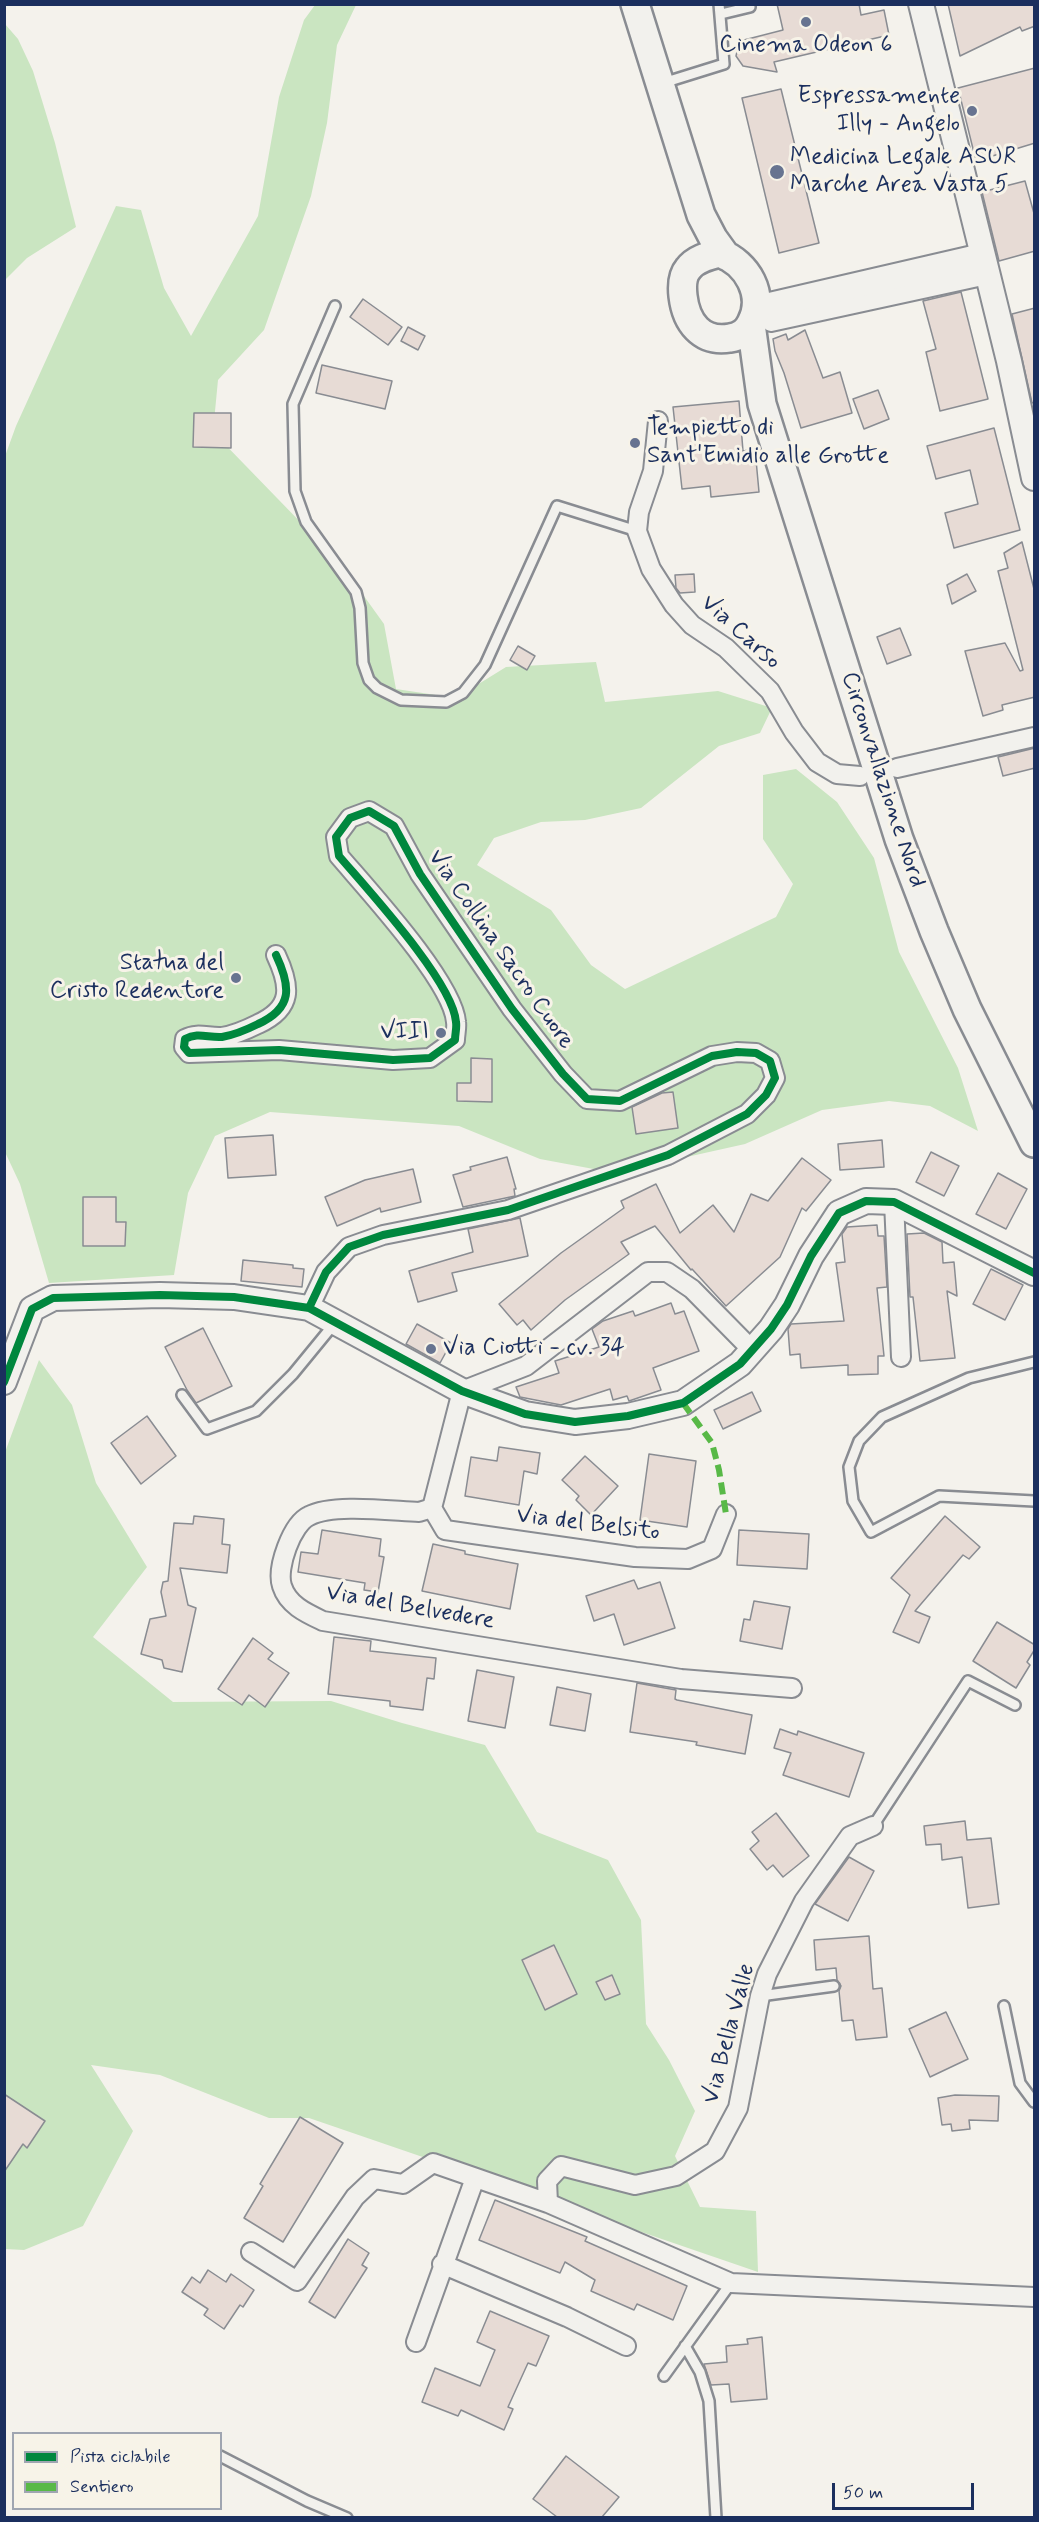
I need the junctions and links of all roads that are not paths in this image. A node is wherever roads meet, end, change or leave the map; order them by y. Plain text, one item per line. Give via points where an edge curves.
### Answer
1 (635, 4) edge
2 (749, 4) edge
3 (921, 4) edge
4 (720, 9) edge
5 (660, 84) junction
6 (701, 215) junction
7 (726, 256) junction
8 (694, 263) junction
9 (985, 266) junction
10 (336, 306) dead end
11 (758, 312) junction
12 (722, 340) junction
13 (762, 404) junction
14 (658, 421) dead end
15 (1035, 478) edge
16 (637, 531) junction
17 (1035, 736) edge
18 (897, 768) dead end
19 (860, 776) dead end
20 (276, 955) dead end
21 (1035, 1143) edge
22 (894, 1202) junction
23 (1035, 1273) edge
24 (309, 1308) junction
25 (335, 1322) junction
26 (753, 1352) junction
27 (901, 1357) dead end
28 (1035, 1362) edge
29 (4, 1382) edge
30 (462, 1391) junction
31 (182, 1395) dead end
32 (1035, 1501) edge
33 (432, 1508) junction
34 (726, 1514) dead end
35 (792, 1688) dead end
36 (1015, 1706) dead end
37 (873, 1826) joint
38 (834, 1986) dead end
39 (760, 1996) junction
40 (1005, 2006) dead end
41 (1035, 2102) edge
42 (475, 2178) junction
43 (548, 2203) junction
44 (251, 2252) dead end
45 (442, 2264) junction
46 (731, 2283) junction
47 (1035, 2297) edge
48 (416, 2342) dead end
49 (626, 2346) dead end
50 (686, 2346) junction
51 (664, 2376) dead end
52 (222, 2457) edge
53 (346, 2517) edge
54 (716, 2517) edge

1 - 5 main road, Circonvallazione Nord
2 - 4 lane via 750,7
3 - 9 street
4 - 5 lane via 724,64
5 - 6 main road, Circonvallazione Nord
6 - 7 main road, Circonvallazione Nord
6 - 8 main road, Circonvallazione Nord via 701,240
7 - 8 main road via 720,253
7 - 11 main road, Circonvallazione Nord via 745,270
8 - 12 main road, Circonvallazione Nord via 684,275 682,289 687,314 705,336
9 - 11 street
9 - 11 street via 878,275
9 - 15 street
10 - 16 lane via 293,404 295,491 306,522 356,592 363,663 369,680 377,688 401,700 446,702 462,693 485,665 557,506
11 - 12 main road via 747,331
11 - 13 main road, Circonvallazione Nord
12 - 13 main road, Circonvallazione Nord
13 - 21 main road, Circonvallazione Nord via 899,838 968,1010
14 - 16 street via 653,471
16 - 19 street, Via Carso via 651,569 692,626 726,648 770,691 817,762 837,774
17 - 18 street
20 - 24 street, Via Collina Sacro Cuore via 287,992 276,1015 234,1034 193,1035 185,1039 184,1047 189,1053 279,1050 393,1060 430,1058 455,1040 456,1020 428,964 339,856 336,837 350,818 369,811 394,826 420,874 512,1009 588,1099 620,1101 712,1056 737,1052 756,1053 770,1061 775,1078 766,1095 747,1114 668,1155 508,1210 383,1235 349,1247 326,1272
22 - 23 street
22 - 26 street via 866,1201 839,1213 787,1305
22 - 27 street
24 - 25 street
24 - 29 street via 234,1297 53,1298 32,1310
25 - 30 street
25 - 31 lane via 256,1412 207,1429
26 - 30 street via 728,1374 683,1403 628,1416 575,1422 525,1414
26 - 30 street via 692,1289 668,1272 648,1272 526,1366
28 - 32 lane via 969,1378 882,1417 859,1441 849,1467 853,1501 872,1532 939,1497
30 - 33 street
33 - 34 street, Via del Belsito via 445,1530 635,1557 688,1559 712,1549
33 - 35 street, Via del Belvedere via 419,1512 335,1509 308,1516 290,1539 282,1562 282,1585 298,1609 323,1621 681,1679
36 - 37 lane via 968,1681
37 - 39 street, Via Bella Valle via 850,1836 804,1901
38 - 39 lane
39 - 43 street, Via Bella Valle via 738,2108 715,2151 676,2176 635,2185 561,2166 547,2181
40 - 41 lane via 1020,2083
42 - 43 street
42 - 44 street via 433,2163 403,2184 374,2179 355,2197 297,2281
42 - 45 street
43 - 46 street
45 - 48 street
45 - 49 street
46 - 47 street
46 - 50 lane
50 - 51 lane
50 - 54 lane via 709,2401
52 - 53 lane

